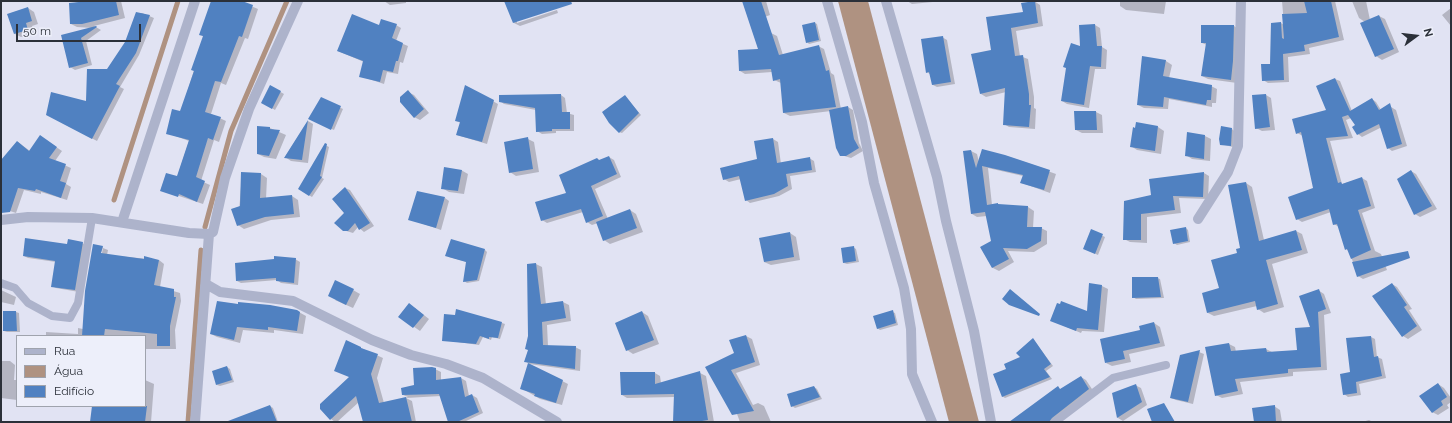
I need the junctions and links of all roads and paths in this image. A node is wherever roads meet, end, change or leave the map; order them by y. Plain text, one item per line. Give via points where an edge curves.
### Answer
1 (195, 1) edge
2 (298, 1) edge
3 (827, 1) edge
4 (886, 1) edge
5 (1241, 1) edge
6 (92, 218) junction
7 (1198, 219) dead end
8 (1, 220) edge
9 (122, 222) junction
10 (209, 234) junction
11 (1, 283) edge
12 (206, 284) junction
13 (1166, 365) dead end
14 (194, 422) edge
15 (557, 422) edge
16 (932, 422) edge
17 (992, 422) edge
18 (1055, 422) edge

1 - 9 street
2 - 10 street via 249,109 225,178 213,232
3 - 16 street via 862,122 874,183 904,288 911,329 912,374
4 - 17 street via 937,177 974,331
5 - 7 street via 1238,146 1228,172
6 - 8 street via 28,217
6 - 9 street
6 - 11 lane via 78,303 70,318 52,316 28,302 16,288
9 - 10 street
10 - 12 street
12 - 14 street
12 - 15 street via 220,292 293,301 372,340 483,378
13 - 18 lane via 1114,378

